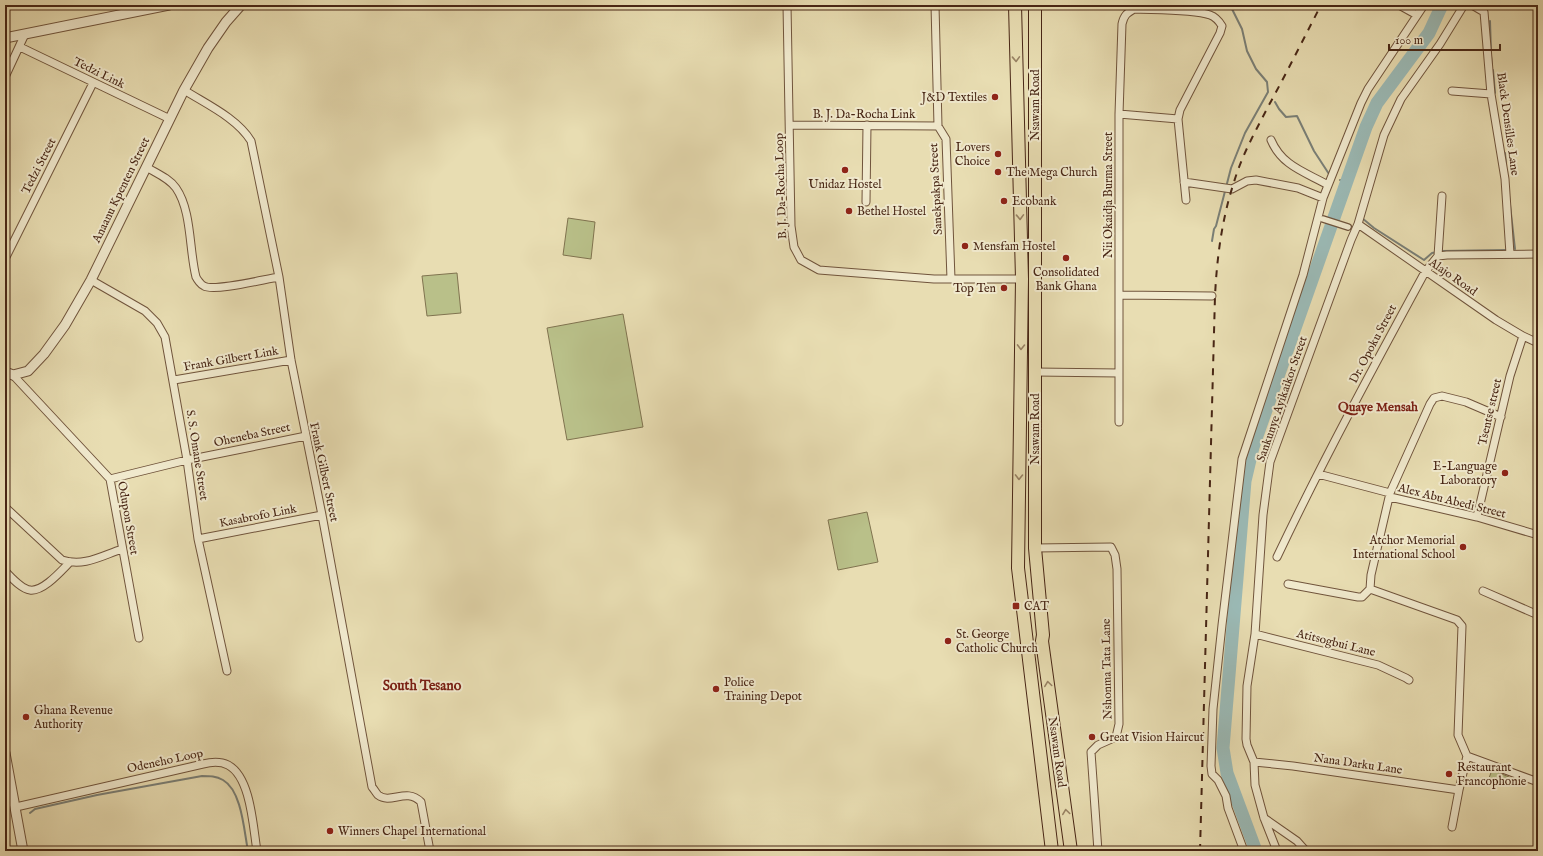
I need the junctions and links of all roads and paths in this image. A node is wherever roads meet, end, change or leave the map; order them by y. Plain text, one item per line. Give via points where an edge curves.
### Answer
1 (168, 5) edge
2 (241, 5) edge
3 (787, 5) edge
4 (935, 5) edge
5 (1004, 5) edge
6 (1015, 5) edge
7 (1032, 5) edge
8 (1122, 5) edge
9 (1399, 5) edge
10 (1424, 5) edge
11 (1464, 5) edge
12 (1472, 5) edge
13 (1125, 15) junction
14 (1417, 15) junction
15 (1015, 20) junction
16 (25, 34) junction
17 (5, 38) edge
18 (20, 47) junction
19 (5, 77) edge
20 (94, 83) junction
21 (184, 90) junction
22 (1452, 91) dead end
23 (1491, 94) junction
24 (1119, 114) junction
25 (170, 119) junction
26 (1178, 119) junction
27 (790, 125) junction
28 (867, 125) junction
29 (938, 126) junction
30 (1271, 140) dead end
31 (146, 166) junction
32 (1184, 182) junction
33 (1328, 185) junction
34 (1442, 196) dead end
35 (1323, 198) junction
36 (1186, 200) dead end
37 (866, 202) dead end
38 (1323, 219) dead end
39 (1358, 224) junction
40 (1348, 227) dead end
41 (1510, 254) junction
42 (1538, 254) edge
43 (1438, 256) junction
44 (5, 259) edge
45 (1425, 272) junction
46 (279, 277) junction
47 (951, 279) junction
48 (1022, 279) junction
49 (91, 280) junction
50 (1120, 295) junction
51 (1212, 296) dead end
52 (1523, 336) junction
53 (1538, 343) edge
54 (291, 360) junction
55 (1035, 372) junction
56 (1119, 373) junction
57 (9, 374) edge
58 (174, 380) junction
59 (1501, 417) junction
60 (1118, 422) dead end
61 (306, 436) junction
62 (187, 460) junction
63 (1318, 474) junction
64 (110, 479) junction
65 (1390, 495) junction
66 (5, 507) edge
67 (322, 515) junction
68 (1477, 517) junction
69 (1538, 535) edge
70 (198, 539) junction
71 (1035, 548) junction
72 (122, 549) junction
73 (1277, 557) dead end
74 (70, 562) junction
75 (5, 571) edge
76 (1288, 584) dead end
77 (1370, 589) junction
78 (1483, 591) dead end
79 (1538, 615) edge
80 (1255, 634) junction
81 (138, 638) dead end
82 (226, 671) dead end
83 (1409, 680) dead end
84 (5, 753) edge
85 (1467, 756) junction
86 (1254, 762) junction
87 (1538, 782) edge
88 (1458, 790) junction
89 (16, 807) junction
90 (1264, 818) junction
91 (1452, 827) dead end
92 (24, 851) edge
93 (257, 851) edge
94 (430, 851) edge
95 (1052, 851) edge
96 (1071, 851) edge
97 (1098, 851) edge
98 (1244, 851) edge
99 (1277, 851) edge
100 (1306, 851) edge

1 - 16 street
2 - 21 street, Anaanu Kpenten Street via 208,48
3 - 27 street, B. J. Da-Rocha Loop
4 - 29 street, Sanekpakpa Street
5 - 15 highway via 1011,10
6 - 15 highway, Nsawam Road
7 - 55 highway, Nsawam Road
8 - 13 street
9 - 14 street
10 - 14 street
11 - 39 street, Sankunye Ayikaikor Street via 1401,99 1384,135
12 - 23 street, Black Densilles Lane via 1484,12
13 - 24 street, Nii Okaidja Burma Street
13 - 26 street via 1134,9 1185,11 1210,15 1218,19 1222,26 1180,110
14 - 33 street via 1368,89
15 -> 48 highway, Nsawam Road
16 - 17 street
16 - 18 street
18 - 19 street
18 - 20 street, Tedzi Link
20 - 25 street, Tedzi Link
20 - 44 street, Tedzi Street
21 - 25 street, Anaanu Kpenten Street
21 - 46 street, Frank Gilbert Street via 234,122 245,131 251,141
22 - 23 street
23 - 41 street, Black Densilles Lane via 1505,179
24 - 26 street
24 - 50 street, Nii Okaidja Burma Street
25 - 31 street, Anaanu Kpenten Street
26 - 32 street
27 - 28 street, B. J. Da-Rocha Link
27 - 47 street, B. J. Da-Rocha Loop via 791,226 794,247 801,260 819,270
28 - 29 street, B. J. Da-Rocha Link
28 - 37 street
29 - 47 street, Sanekpakpa Street via 946,139
30 - 33 street via 1276,151 1286,162
31 - 46 street via 166,179 181,197 197,278 204,286 216,288
31 - 49 street, Anaanu Kpenten Street
32 - 35 street via 1232,189 1247,181 1256,180 1298,188
32 - 36 street
33 - 35 street
34 - 43 street
35 - 98 street via 1303,275 1242,459 1239,477 1215,694 1210,766 1226,796
38 - 40 street
39 - 45 street, Alajo Road
39 - 80 street, Sankunye Ayikaikor Street via 1270,462 1263,515
41 - 42 street
41 - 43 street
43 - 45 street, Dr. Opoku Street
45 - 52 street, Alajo Road
45 - 63 street, Dr. Opoku Street
46 - 54 street, Frank Gilbert Street
47 - 48 street, B. J. Da-Rocha Loop
48 -> 95 highway, Nsawam Road via 1018,568
49 - 57 street, Anaanu Kpenten Street via 44,354 28,371
49 - 58 street, S. S. Omane Street via 145,310 157,323 165,337
50 - 51 street
50 - 56 street, Nii Okaidja Burma Street
52 - 53 street, Alajo Road
52 - 59 street, Tsentse street via 1510,376
54 - 58 street, Frank Gilbert Link
54 - 61 street, Frank Gilbert Street
55 - 56 street
55 - 71 highway, Nsawam Road
56 - 60 street, Nii Okaidja Burma Street
57 - 64 street, Odupon Street
58 - 62 street, S. S. Omane Street
59 - 65 street via 1466,402 1442,396 1434,398
59 - 68 street, Tsentse street
61 - 62 street, Oheneba Street
61 - 67 street, Frank Gilbert Street
62 - 64 street, Oheneba Street
62 - 70 street, S. S. Omane Street
63 - 65 street, Alex Abu Abedi Street
63 - 73 street, Dr. Opoku Street
64 - 72 street, Odupon Street
65 - 68 street, Alex Abu Abedi Street
65 - 77 street
66 - 74 street via 62,560
67 - 70 street, Kasabrofo Link
67 - 94 street, Frank Gilbert Street via 372,787 378,795 386,798 411,795 421,802
68 - 69 street, Alex Abu Abedi Street
70 - 82 street, S. S. Omane Street
96 -> 71 highway, Nsawam Road via 1042,642
71 - 97 street, Nshonma Tata Lane via 1111,547 1115,555 1119,724 1116,736 1098,745 1091,752
72 - 74 street via 83,563
72 - 81 street, Odupon Street
74 - 75 street via 48,585 34,590 24,588
76 - 77 street via 1358,597 1362,597
77 - 85 street via 1457,620 1462,626 1458,735
78 - 79 street
80 - 83 street, Atitsogbui Lane via 1378,665
80 - 86 street, Sankunye Ayikaikor Street via 1247,686 1246,731 1247,745
84 - 89 street
85 - 87 street
85 - 88 street
86 - 88 street, Nana Darku Lane via 1401,780
86 - 90 street, Sankunye Ayikaikor Street via 1255,785
88 - 91 street
89 - 92 street
89 - 93 street, Odeneho Loop via 203,764 223,763 236,771 243,781
90 - 99 street, Sankunye Ayikaikor Street
90 - 100 street via 1297,841

